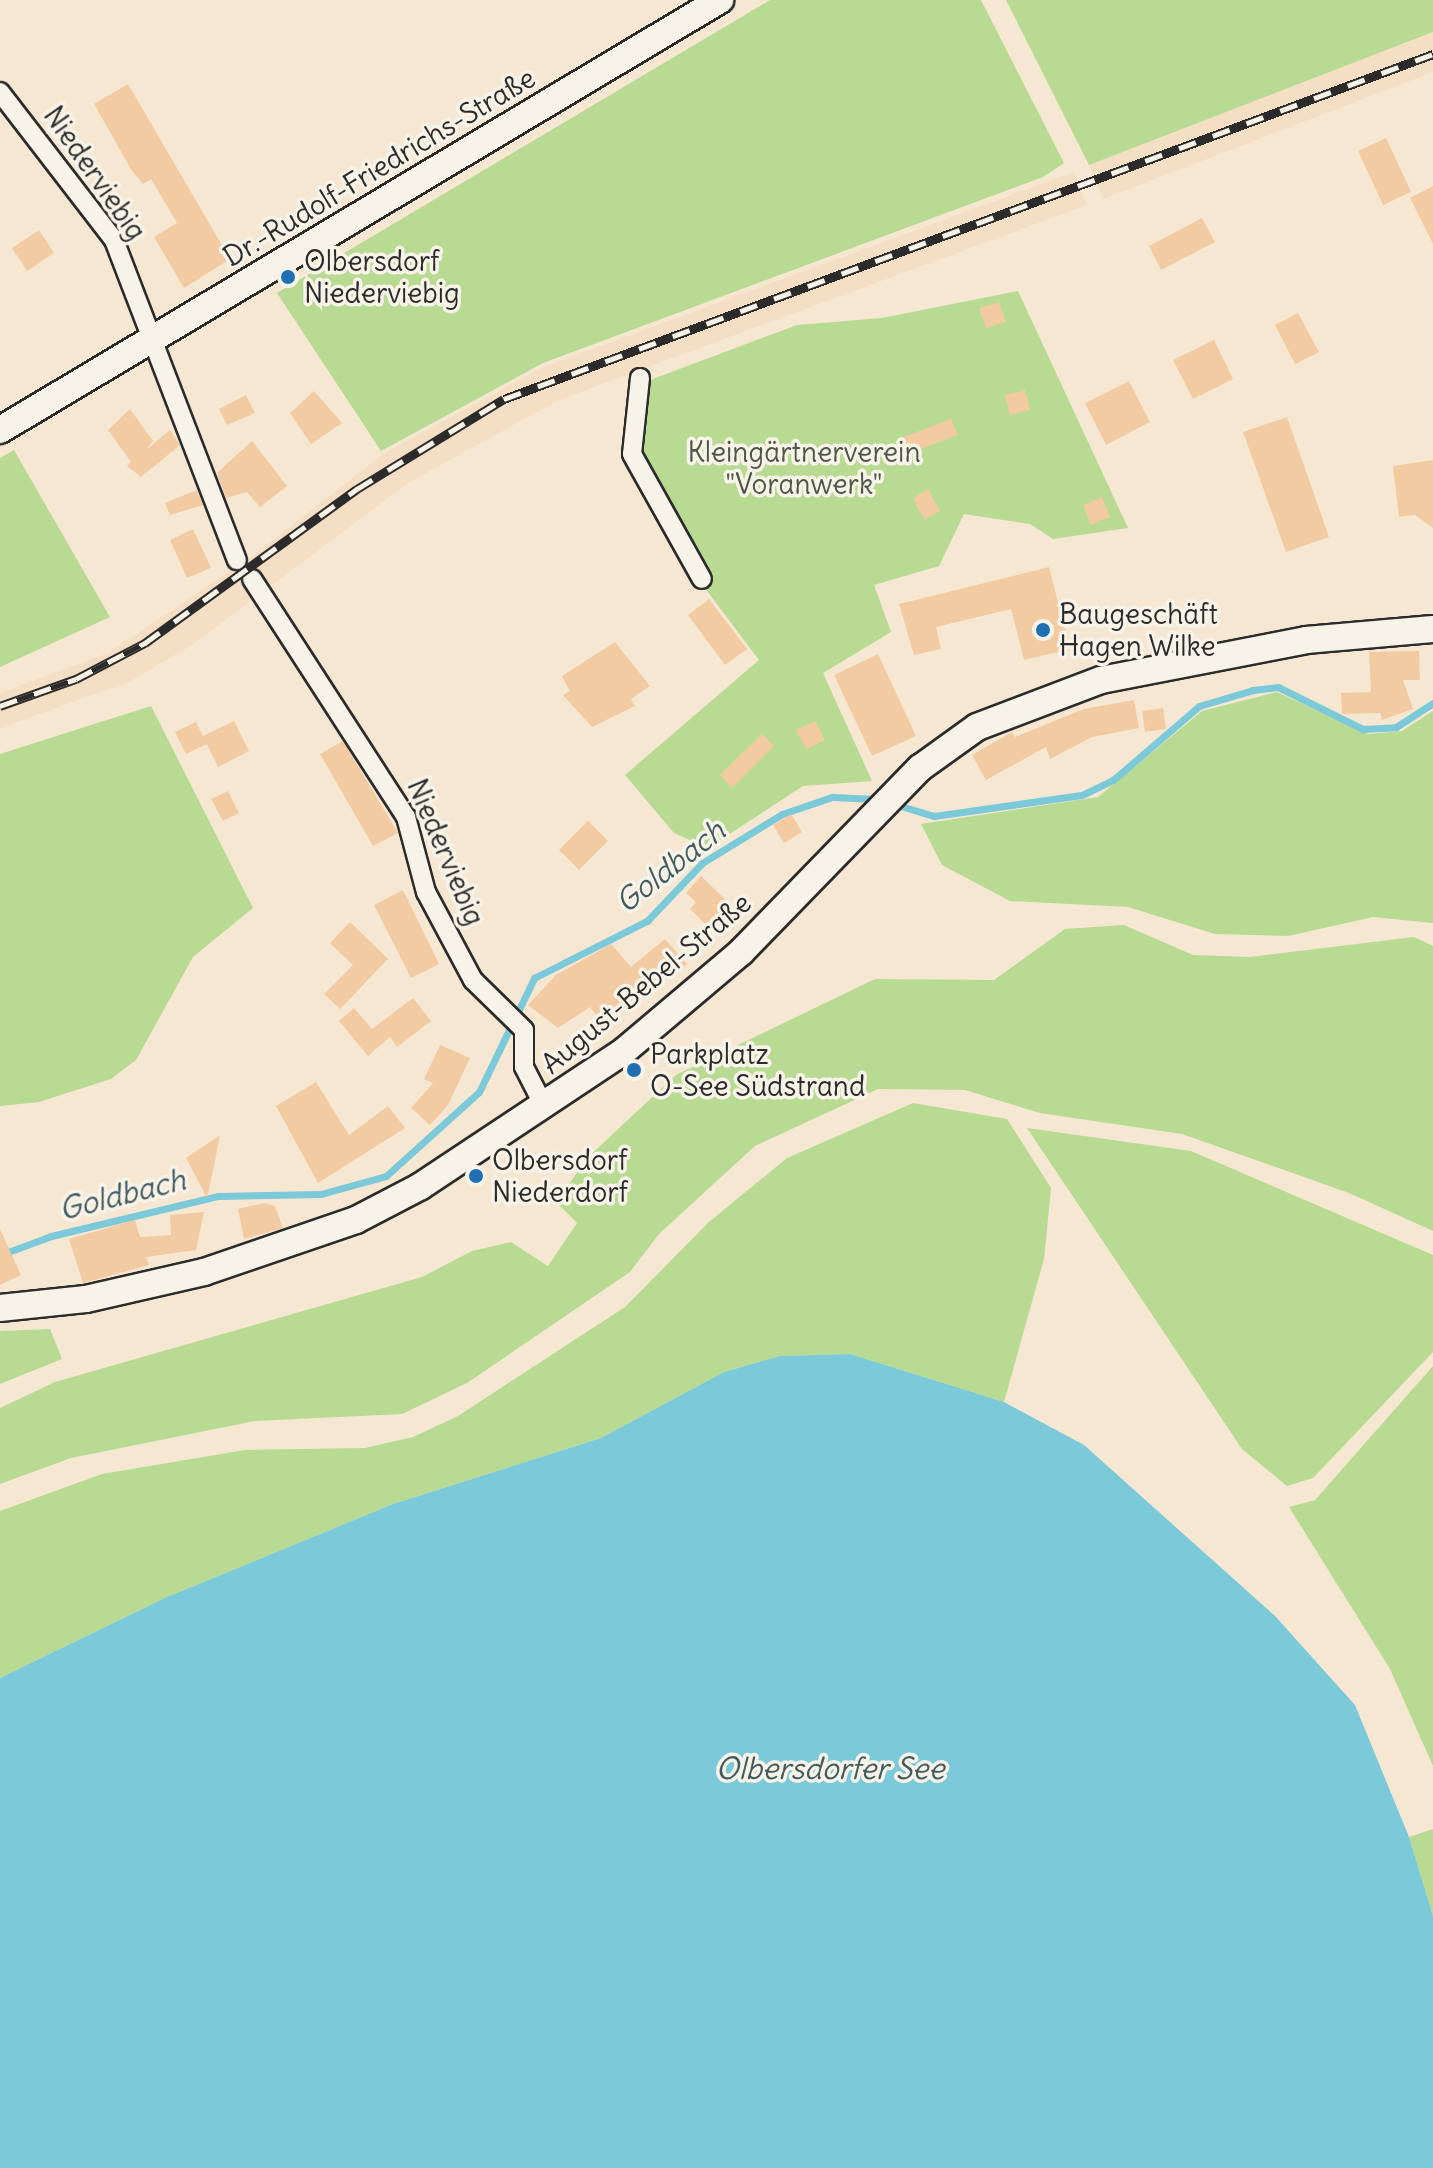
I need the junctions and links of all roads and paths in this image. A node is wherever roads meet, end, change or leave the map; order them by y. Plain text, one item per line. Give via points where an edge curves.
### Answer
1 (720, 0) edge
2 (0, 92) edge
3 (149, 342) junction
4 (640, 378) dead end
5 (0, 430) edge
6 (237, 560) dead end
7 (252, 579) dead end
8 (702, 579) dead end
9 (1433, 629) edge
10 (545, 1108) junction
11 (0, 1308) edge

1 - 3 street, Dr.-Rudolf-Friedrichs-Straße
2 - 3 street, Niederviebig via 114,240
3 - 5 street, Dr.-Rudolf-Friedrichs-Straße
3 - 6 street, Niederviebig
4 - 8 street via 632,454
7 - 10 street, Niederviebig via 406,817 426,892 473,980 524,1030 524,1067
9 - 10 street, August-Bebel-Straße via 1306,640 1101,680 977,727 950,742 884,804 741,952
10 - 11 street, August-Bebel-Straße via 387,1205 301,1242 130,1292

